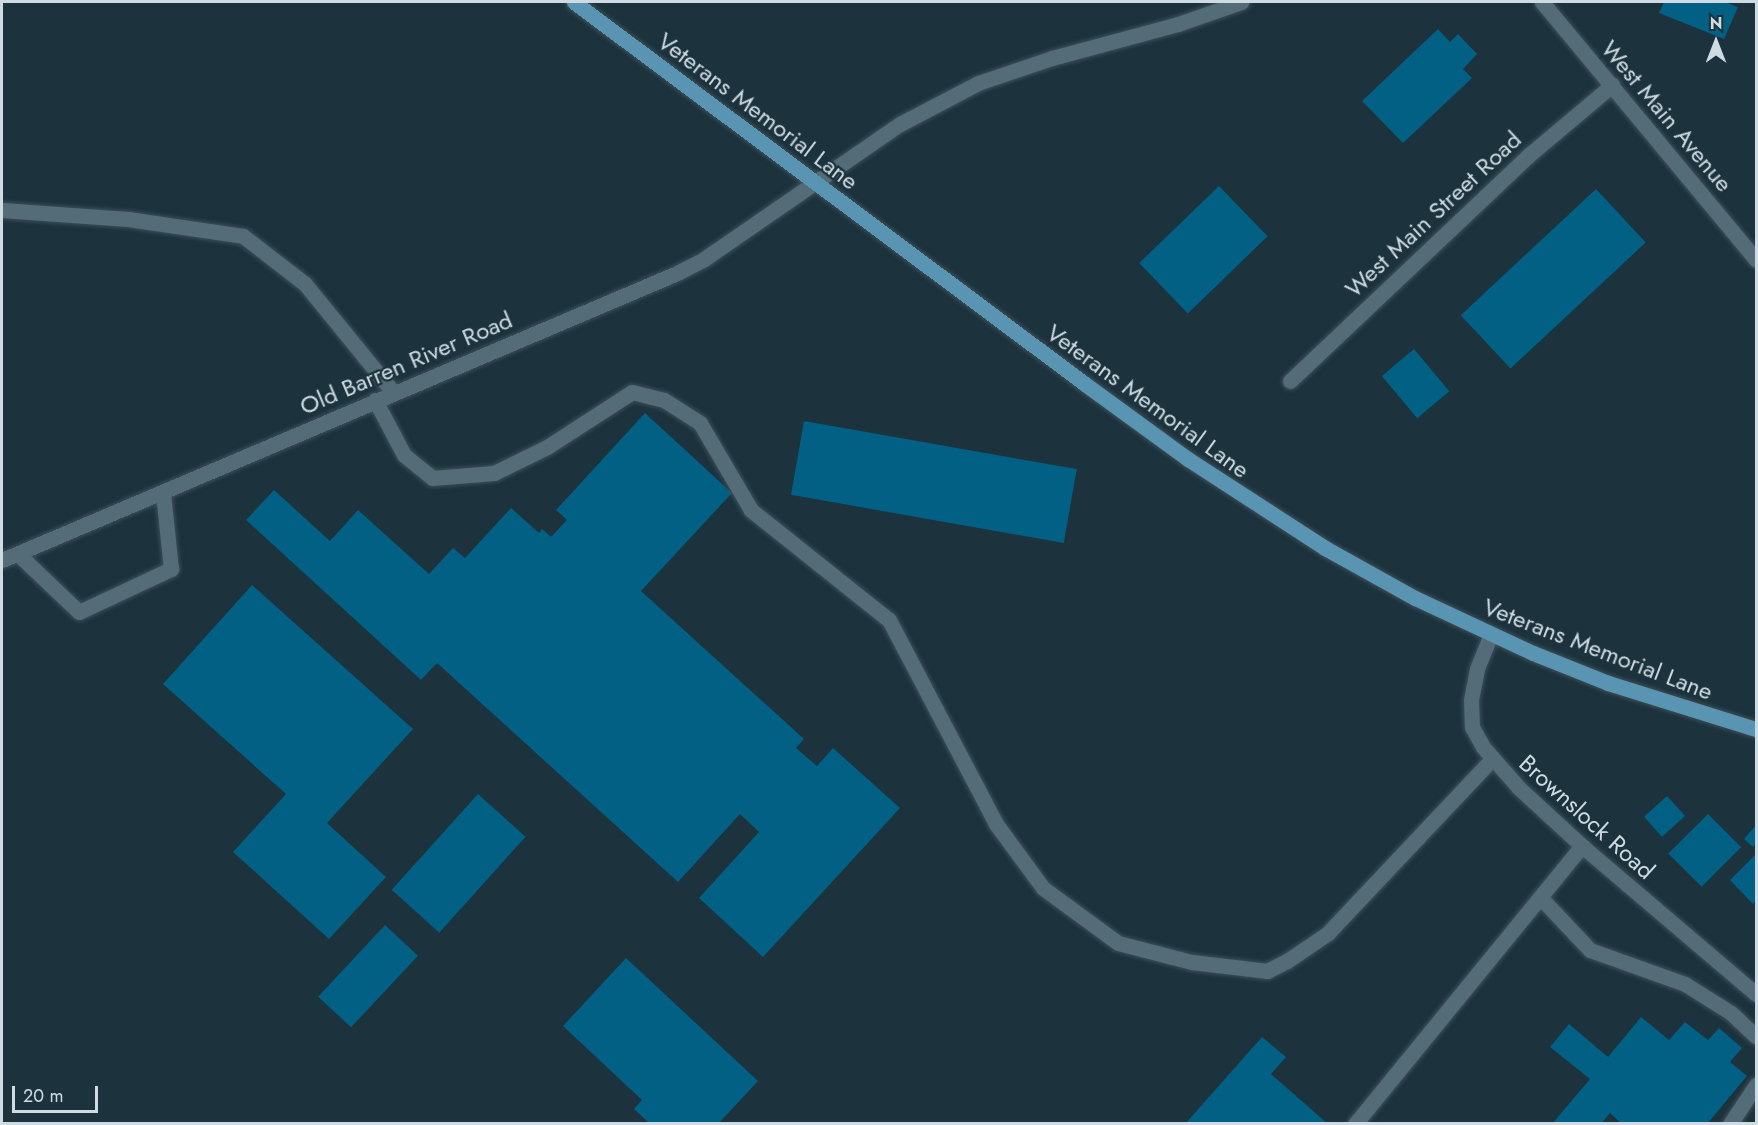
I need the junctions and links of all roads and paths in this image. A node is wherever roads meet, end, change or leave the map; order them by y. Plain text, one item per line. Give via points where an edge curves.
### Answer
1 (574, 2) edge
2 (1241, 2) edge
3 (1542, 2) edge
4 (1612, 85) junction
5 (815, 183) junction
6 (2, 210) edge
7 (1756, 260) edge
8 (1290, 381) dead end
9 (393, 392) junction
10 (375, 400) junction
11 (163, 493) junction
12 (18, 554) junction
13 (2, 560) edge
14 (1491, 634) junction
15 (1756, 729) edge
16 (1492, 759) junction
17 (1582, 846) junction
18 (1540, 897) junction
19 (1756, 994) edge
20 (1756, 1036) edge
21 (1756, 1085) edge
22 (1355, 1124) edge
23 (1730, 1124) edge

1 - 5 main road, Veterans Memorial Lane
2 - 5 street, Old Barren River Road via 978,83 900,124
3 - 4 street, West Main Avenue
4 - 7 street, West Main Avenue
4 - 8 street, West Main Street Road via 1529,155
5 - 9 street, Old Barren River Road via 677,273
5 - 14 main road, Veterans Memorial Lane via 1084,384 1254,504 1369,574
6 - 9 street via 128,219 243,236 305,284
9 - 10 street, Old Barren River Road
10 - 11 street, Old Barren River Road
10 - 16 street via 404,455 432,478 494,473 547,447 632,392 664,400 700,423 751,510 889,620 996,824 1043,888 1118,943 1192,962 1267,971 1328,933
11 - 12 street, Old Barren River Road
11 - 12 street via 171,569 79,612
12 - 13 street, Old Barren River Road
14 - 15 main road, Veterans Memorial Lane via 1608,683
14 - 16 street, Brownslock Road via 1477,669 1471,715 1476,737
16 - 17 street, Brownslock Road
17 - 18 street
17 - 19 street, Brownslock Road
18 - 20 street via 1590,950 1685,984 1731,1012
18 - 22 street
21 - 23 street

